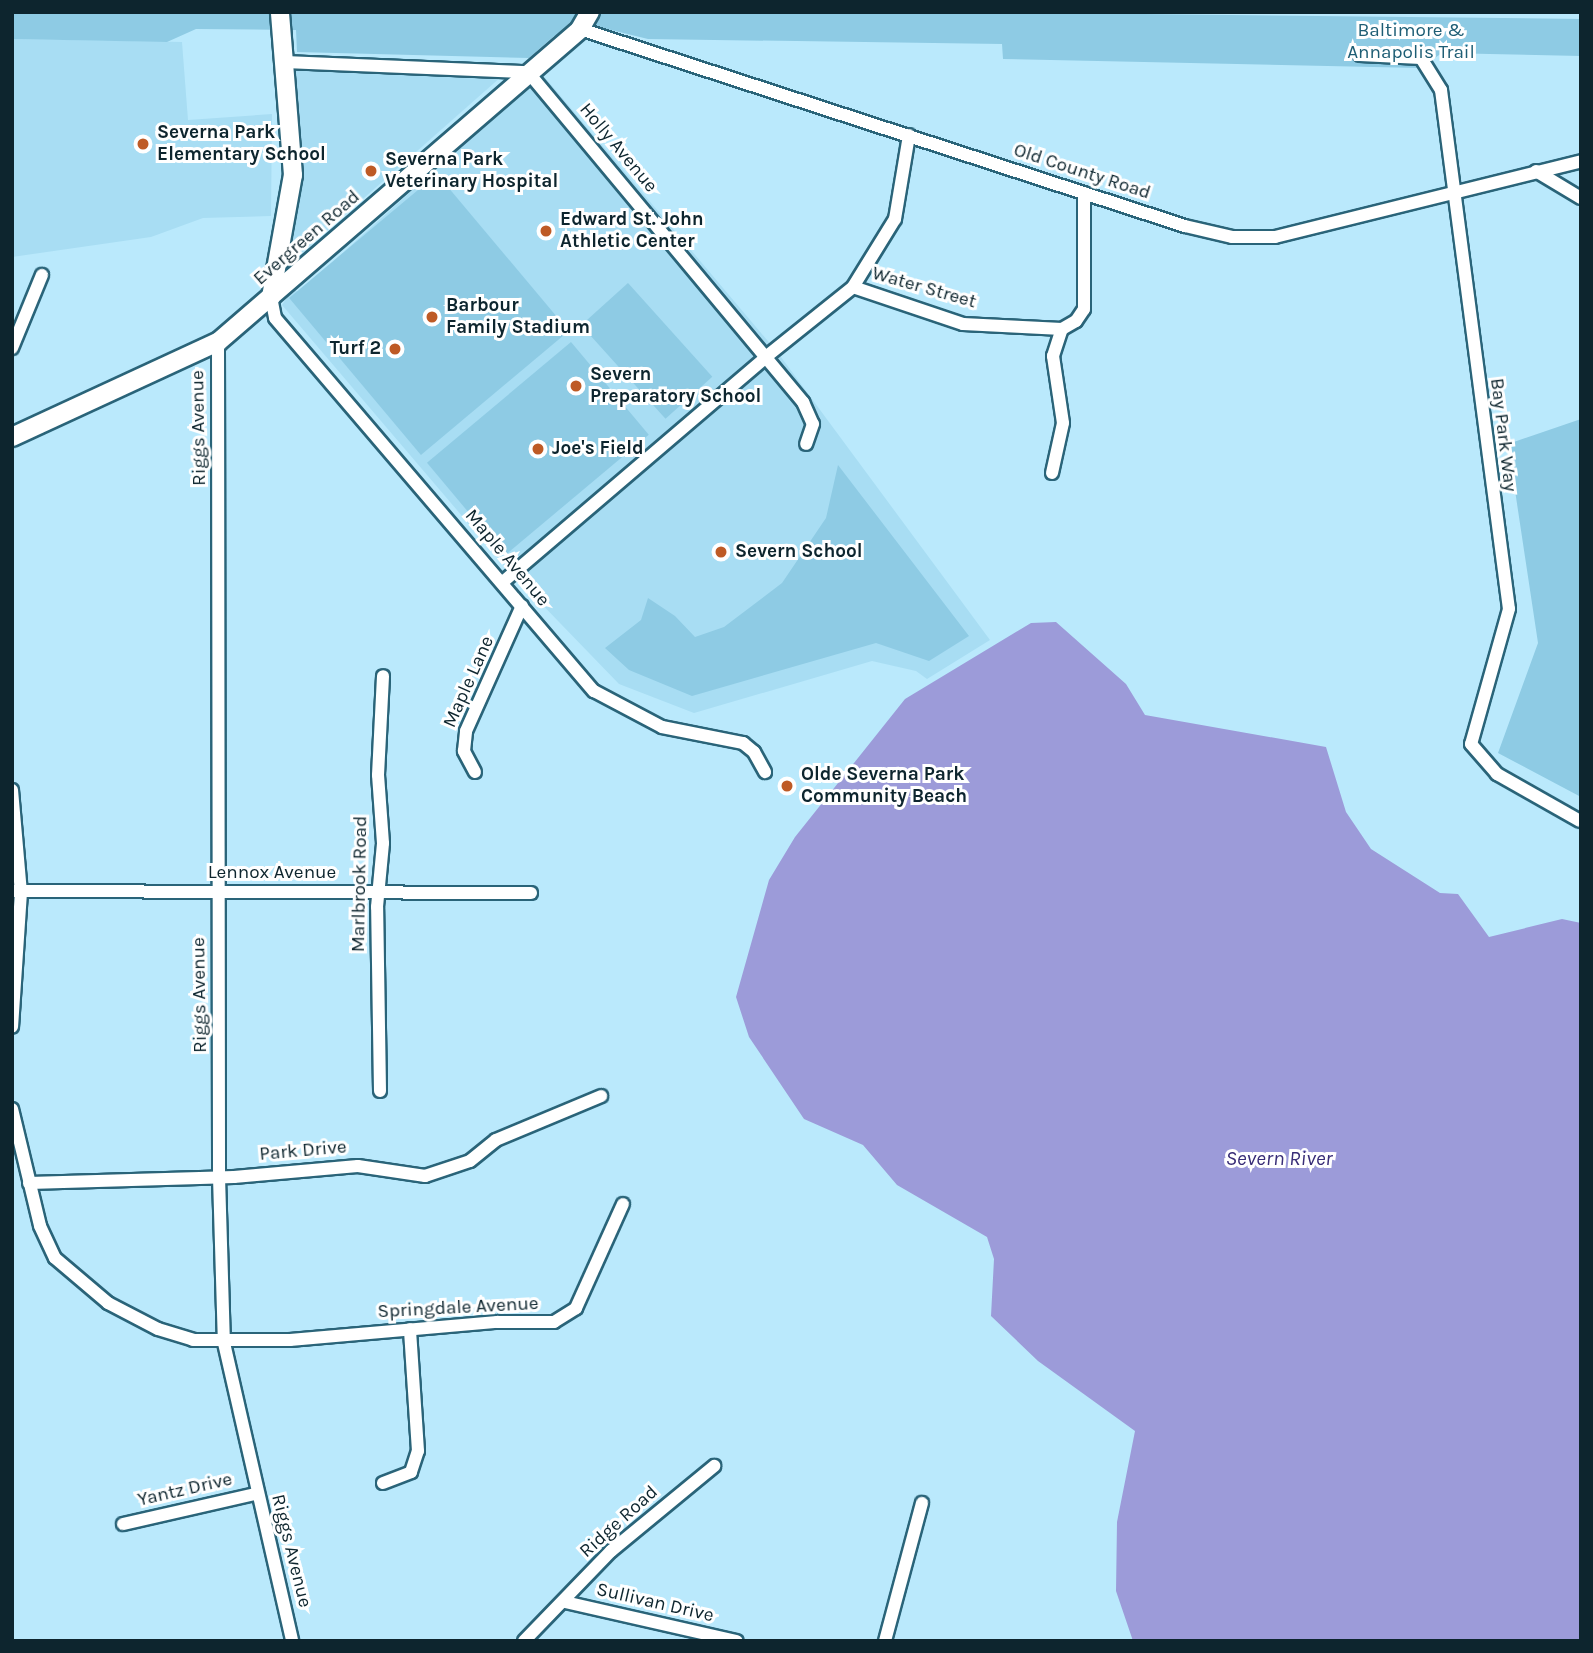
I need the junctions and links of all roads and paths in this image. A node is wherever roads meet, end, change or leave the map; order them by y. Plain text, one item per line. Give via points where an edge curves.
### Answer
1 (281, 12) edge
2 (590, 12) edge
3 (580, 29) junction
4 (1360, 55) dead end
5 (285, 62) junction
6 (528, 72) junction
7 (909, 135) junction
8 (1581, 161) edge
9 (1536, 171) junction
10 (1452, 190) junction
11 (1084, 193) junction
12 (1581, 198) edge
13 (42, 275) dead end
14 (853, 288) junction
15 (271, 297) junction
16 (1062, 328) junction
17 (218, 342) junction
18 (12, 348) edge
19 (767, 356) junction
20 (12, 437) edge
21 (806, 444) dead end
22 (1052, 473) dead end
23 (504, 581) junction
24 (522, 606) junction
25 (383, 676) dead end
26 (475, 772) dead end
27 (765, 772) dead end
28 (12, 790) edge
29 (1580, 821) edge
30 (380, 891) junction
31 (17, 892) edge
32 (220, 892) junction
33 (531, 893) dead end
34 (12, 1027) edge
35 (380, 1091) dead end
36 (601, 1096) dead end
37 (12, 1109) edge
38 (219, 1177) junction
39 (29, 1183) junction
40 (623, 1204) dead end
41 (410, 1329) junction
42 (224, 1343) junction
43 (714, 1466) dead end
44 (383, 1483) dead end
45 (255, 1494) junction
46 (922, 1503) dead end
47 (122, 1524) dead end
48 (565, 1602) junction
49 (289, 1640) edge
50 (524, 1641) edge
51 (737, 1641) edge
52 (885, 1641) edge

1 - 5 street
2 - 3 street, Evergreen Road
3 - 6 street, Evergreen Road
3 - 7 street, Old County Road
4 - 10 street, Bay Park Way via 1421,58 1434,72 1441,90
5 - 6 street
5 - 15 street via 293,175
6 - 15 street, Evergreen Road
6 - 19 street, Holly Avenue
7 - 11 street, Old County Road
7 - 14 street via 903,190 894,219
8 - 9 street, Old County Road
9 - 10 street, Old County Road
9 - 12 street
10 - 11 street, Old County Road via 1326,226 1257,239 1203,232
10 - 29 street, Bay Park Way via 1509,609 1471,744 1497,774
11 - 16 street via 1084,309 1076,321
13 - 18 street
14 - 16 street, Water Street via 962,324
14 - 19 street, Water Street
15 - 17 street, Evergreen Road
15 - 23 street, Maple Avenue via 275,318
16 - 22 street via 1053,356 1063,423
17 - 20 street, Evergreen Road
17 - 32 street, Riggs Avenue
19 - 21 street, Holly Avenue via 803,402 813,424
19 - 23 street, Water Street
23 - 24 street, Maple Avenue
24 - 26 street, Maple Lane via 466,731 464,751
24 - 27 street, Maple Avenue via 594,691 662,727 743,743
25 - 30 street, Marlbrook Road
28 - 31 street
30 - 32 street, Lennox Avenue
30 - 33 street, Lennox Avenue
30 - 35 street, Marlbrook Road
31 - 32 street, Lennox Avenue
31 - 34 street
32 - 38 street, Riggs Avenue
36 - 38 street, Park Drive via 496,1140 459,1166 425,1177 358,1166
37 - 39 street, Springdale Avenue
38 - 39 street, Park Drive
38 - 42 street, Riggs Avenue
39 - 42 street, Springdale Avenue via 48,1245 72,1275 108,1303 158,1329
40 - 41 street, Springdale Avenue via 588,1285 568,1317 554,1322
41 - 42 street, Springdale Avenue
41 - 44 street via 418,1451 411,1472
42 - 45 street, Riggs Avenue
43 - 48 street, Ridge Road via 611,1551
45 - 47 street, Yantz Drive
45 - 49 street, Riggs Avenue
46 - 52 street
48 - 50 street, Ridge Road
48 - 51 street, Sullivan Drive

